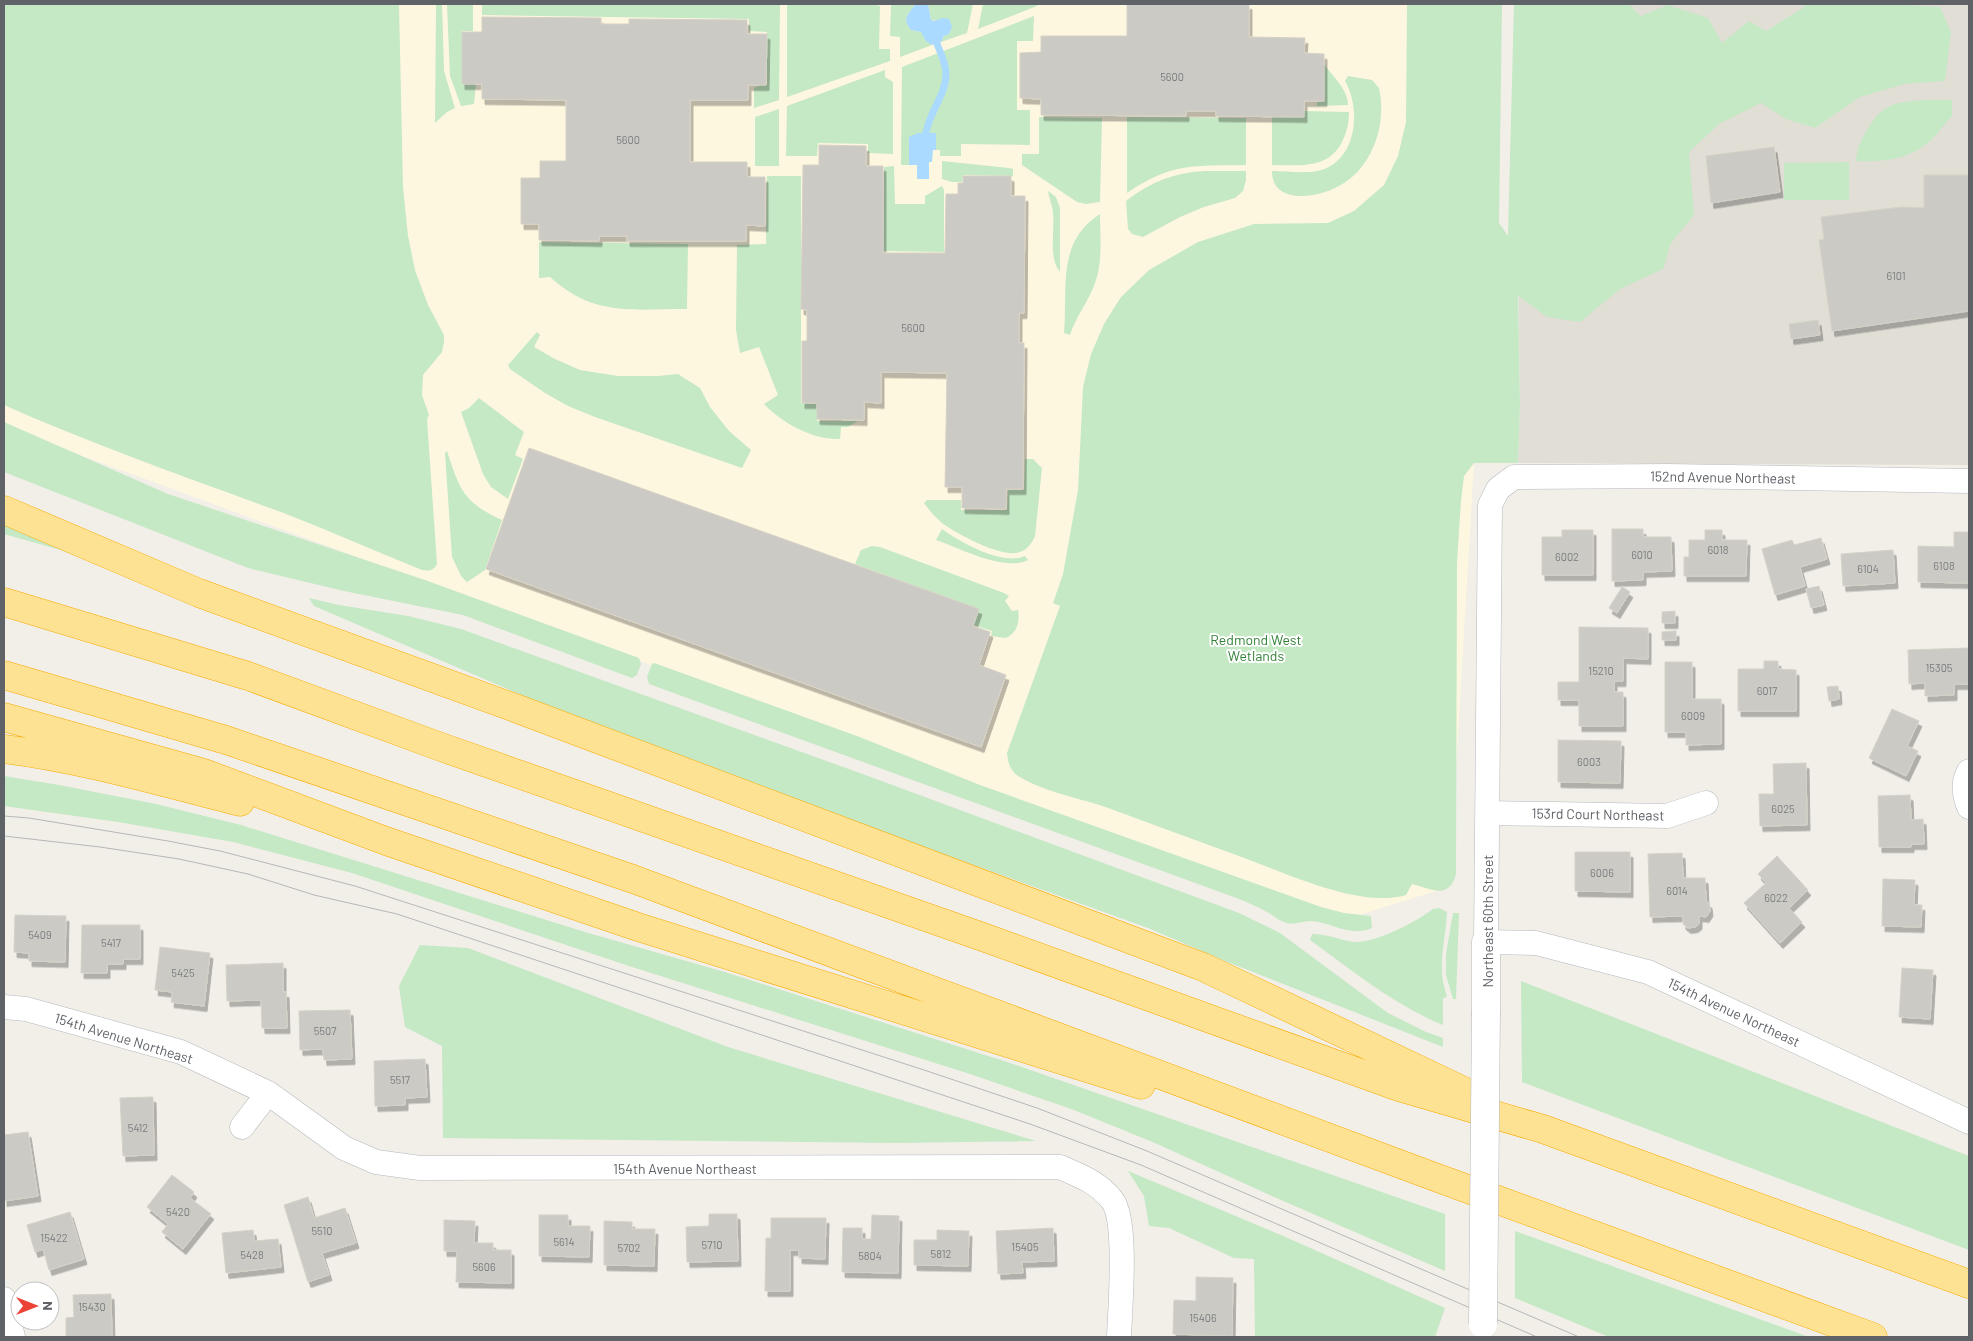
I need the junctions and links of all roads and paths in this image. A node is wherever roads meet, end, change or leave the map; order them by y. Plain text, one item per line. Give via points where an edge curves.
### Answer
1 (1969, 481) edge
2 (1490, 505) joint
3 (4, 510) edge
4 (4, 602) edge
5 (4, 675) edge
6 (4, 717) edge
7 (4, 748) edge
8 (1969, 771) edge
9 (1706, 803) dead end
10 (1969, 807) edge
11 (1488, 813) junction
12 (386, 841) junction
13 (1486, 942) junction
14 (4, 1007) edge
15 (268, 1093) junction
16 (1969, 1122) edge
17 (242, 1127) dead end
18 (1544, 1130) junction
19 (1436, 1177) junction
20 (1969, 1284) edge
21 (4, 1299) edge
22 (1483, 1331) edge
23 (13, 1337) edge
24 (1119, 1337) edge
25 (1873, 1337) edge

1 - 2 street, 152nd Avenue Northeast via 1514,477 1498,489
2 - 11 street, Northeast 60th Street
3 - 18 highway via 199,593 515,708 1203,967
4 - 18 highway via 248,676 1399,1087
5 - 19 highway via 226,740 633,878
6 - 12 highway via 204,772
7 - 12 highway via 93,764
8 - 10 street via 1964,784 1964,796
9 - 11 street, 153rd Court Northeast via 1667,816
11 - 13 street, Northeast 60th Street
12 - 19 highway via 638,928
13 - 16 street, 154th Avenue Northeast via 1536,943 1648,972
13 - 22 street, Northeast 60th Street, bridge
14 - 15 street, 154th Avenue Northeast via 26,1009 181,1052
15 - 17 street
15 - 24 street, 154th Avenue Northeast via 344,1148 376,1162 420,1168 1060,1167 1095,1182 1113,1201 1121,1226
18 - 20 highway
19 - 25 highway
21 - 23 street

